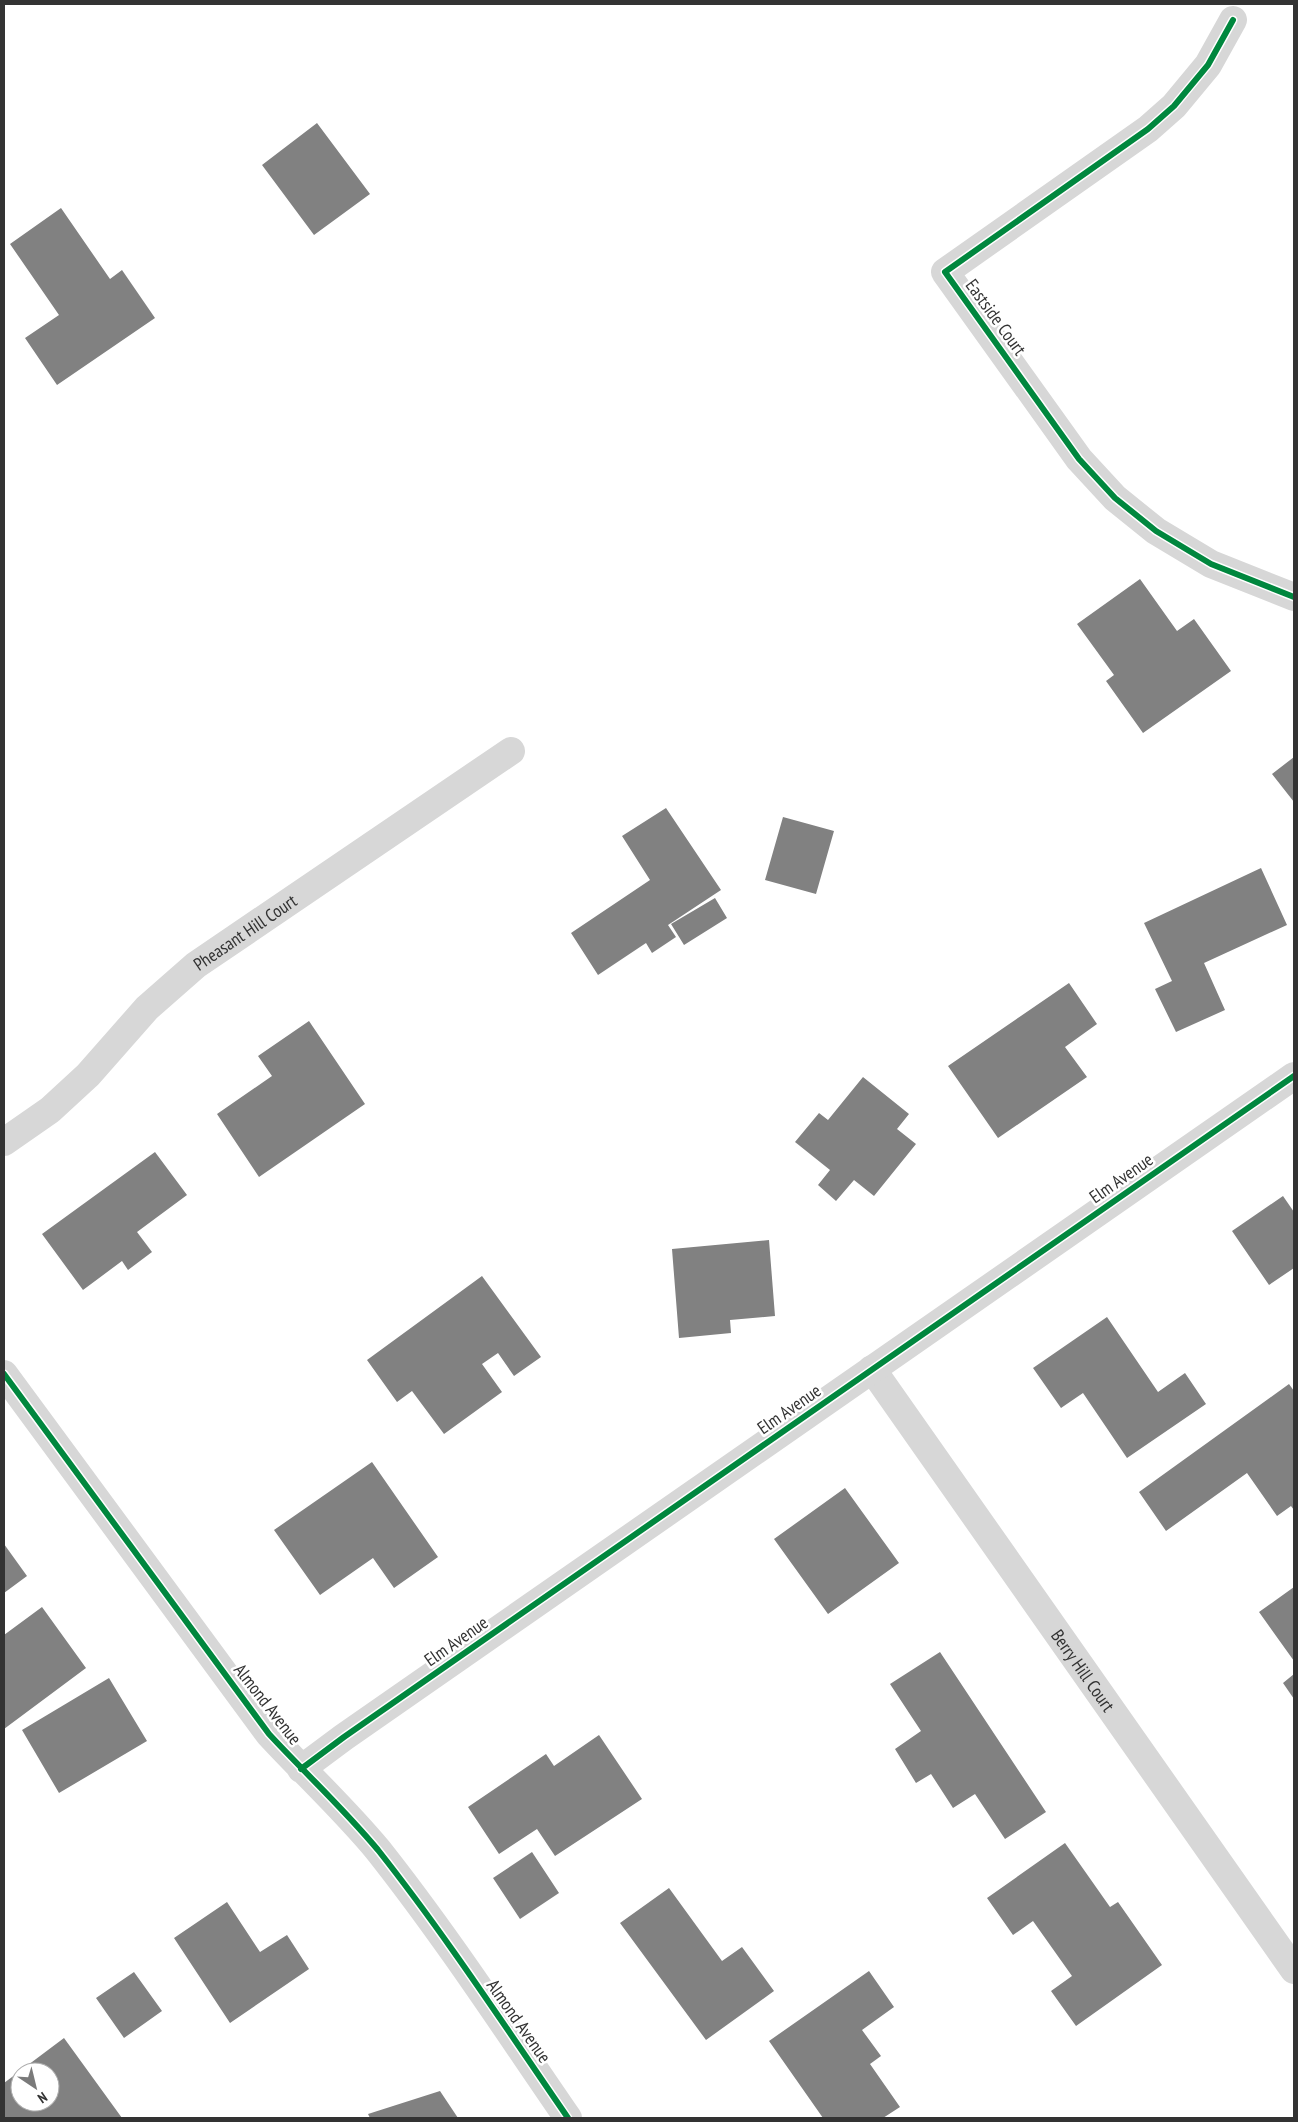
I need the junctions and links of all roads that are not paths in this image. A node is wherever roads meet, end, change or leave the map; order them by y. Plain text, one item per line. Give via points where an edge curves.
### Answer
1 (1233, 20) dead end
2 (1294, 597) edge
3 (511, 752) dead end
4 (1294, 1076) edge
5 (4, 1142) edge
6 (872, 1369) junction
7 (4, 1374) edge
8 (301, 1769) junction
9 (1294, 1970) edge
10 (568, 2118) edge

1 - 2 street, Eastside Court via 1208,65 1174,106 1148,129 945,272 1079,459 1115,498 1156,531 1211,564
3 - 5 street, Pheasant Hill Court via 196,964 147,1008 88,1075 50,1110
4 - 6 street, Elm Avenue
6 - 8 street, Elm Avenue
6 - 9 street, Berry Hill Court
7 - 8 street, Almond Avenue via 269,1734
8 - 10 street, Almond Avenue via 334,1799 377,1850 440,1933

